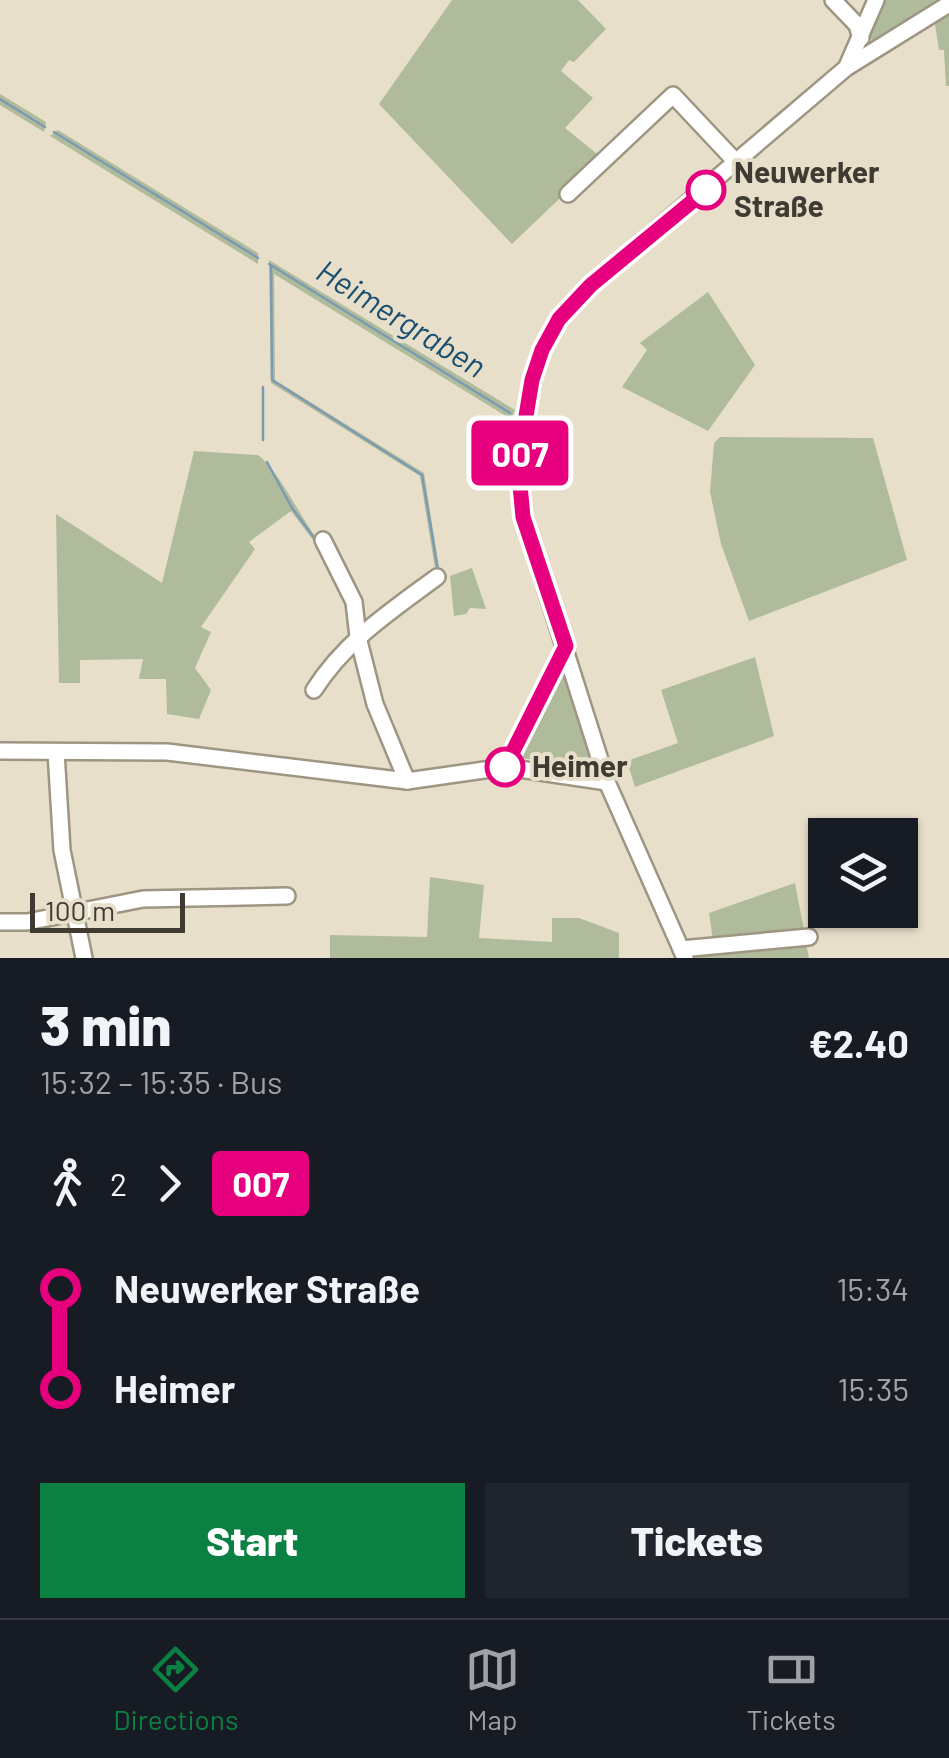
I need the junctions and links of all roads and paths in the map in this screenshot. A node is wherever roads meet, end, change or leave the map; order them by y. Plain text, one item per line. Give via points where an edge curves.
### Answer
1 (833, 0) edge
2 (876, 0) edge
3 (949, 4) edge
4 (861, 38) junction
5 (846, 68) junction
6 (738, 163) junction
7 (568, 194) dead end
8 (323, 540) dead end
9 (437, 577) dead end
10 (358, 637) junction
11 (566, 646) junction
12 (314, 690) dead end
13 (0, 752) edge
14 (56, 752) junction
15 (505, 767) junction
16 (407, 781) junction
17 (607, 782) junction
18 (287, 896) dead end
19 (75, 913) junction
20 (0, 922) edge
21 (810, 937) dead end
22 (683, 954) edge
23 (84, 958) edge

1 - 4 street
2 - 4 street
3 - 5 street
4 - 5 street
5 - 6 street
6 - 7 street via 673,95
6 - 11 street via 591,285 559,319 542,350 518,464 523,517
8 - 10 street via 354,602
9 - 10 street
10 - 12 street
10 - 16 street via 375,704
11 - 15 street
11 - 17 street
13 - 14 street
14 - 16 street via 167,752
14 - 19 street via 62,850
15 - 16 street
15 - 17 street
17 - 22 street
18 - 19 street via 143,899
19 - 20 street
19 - 23 street
21 - 22 street

